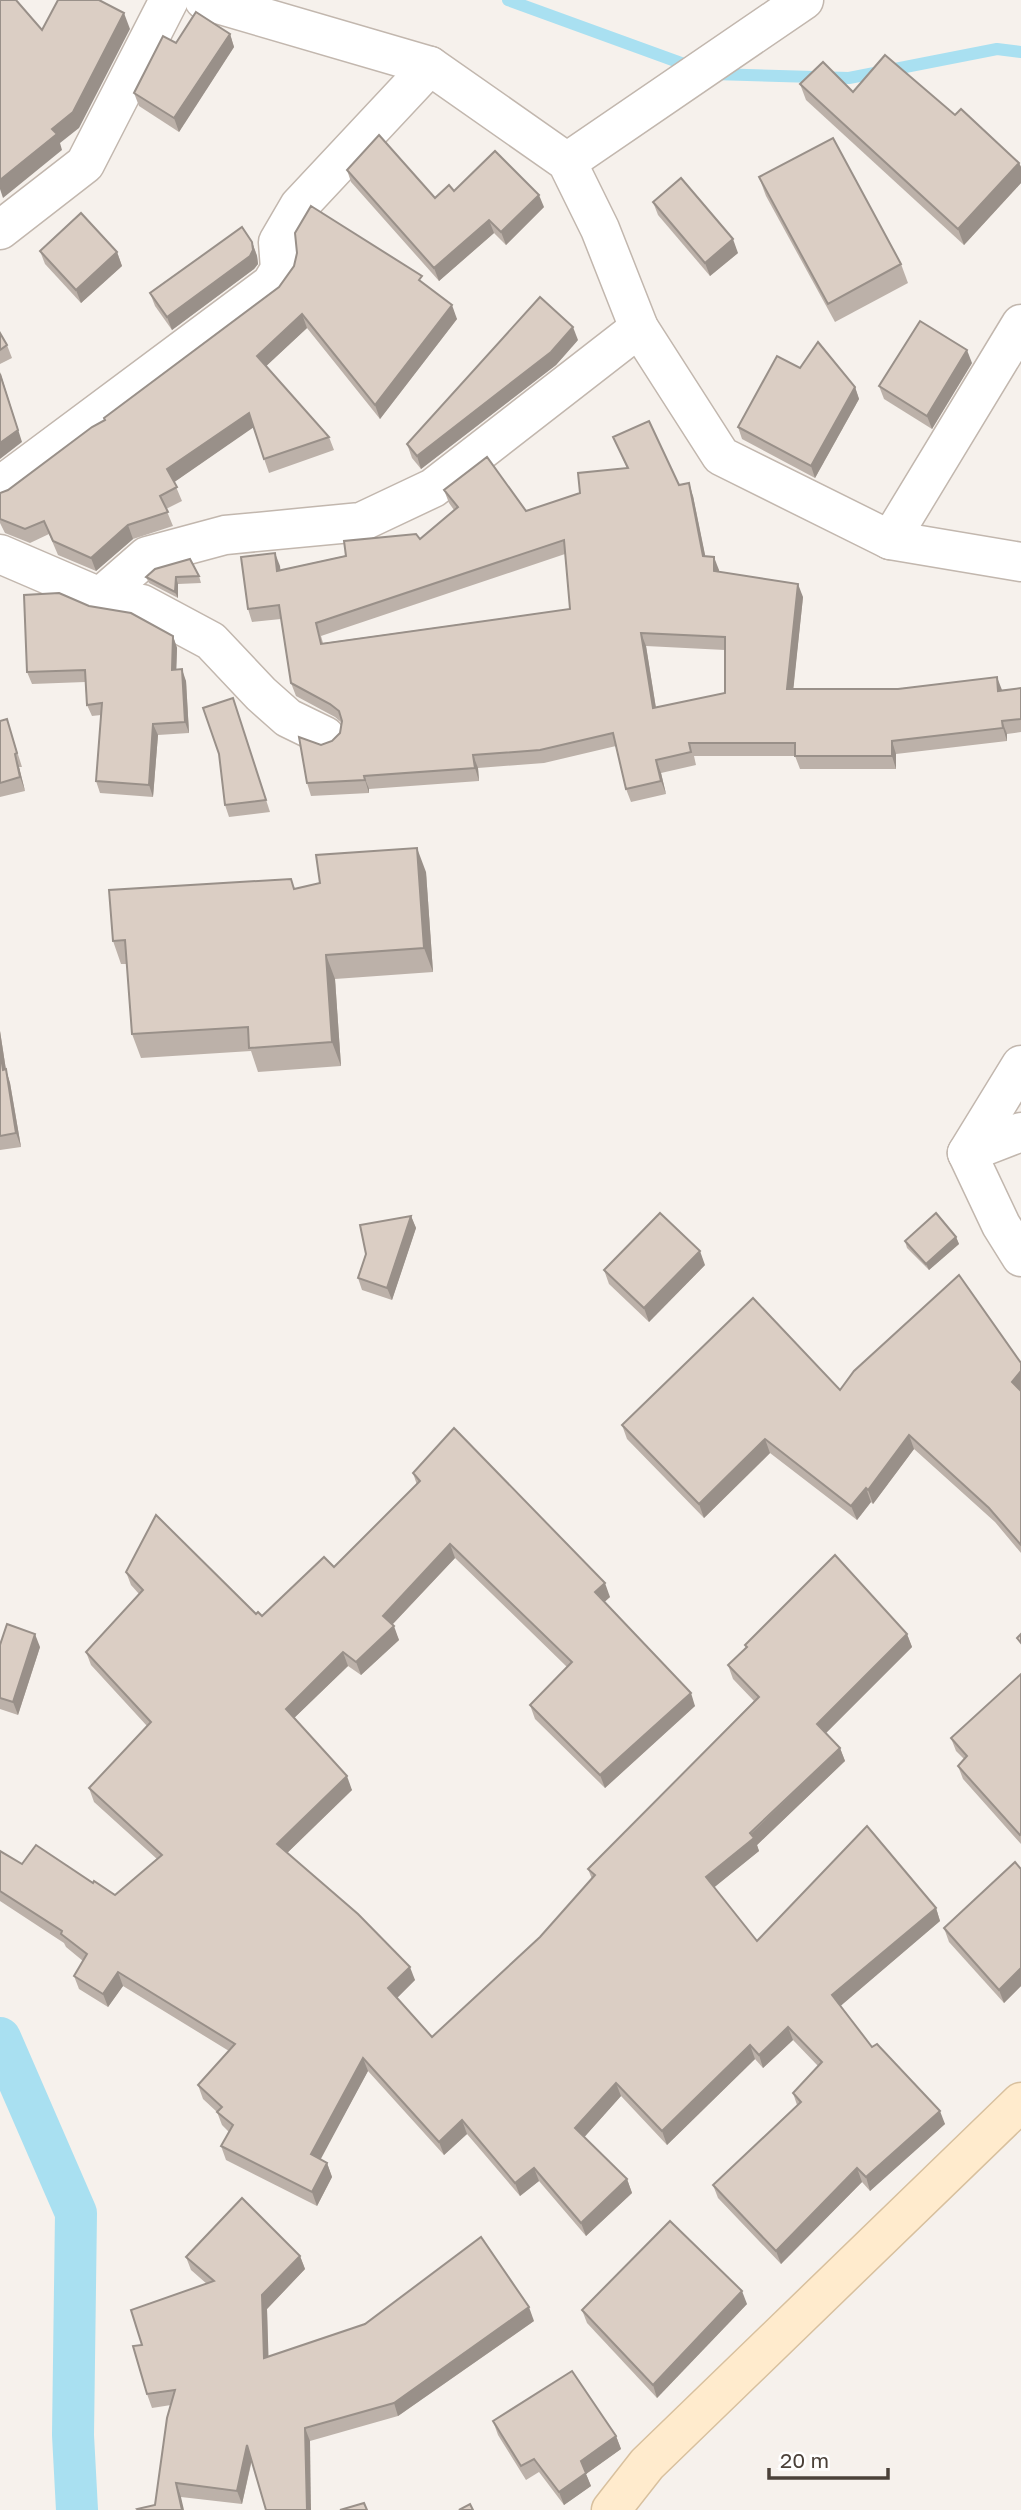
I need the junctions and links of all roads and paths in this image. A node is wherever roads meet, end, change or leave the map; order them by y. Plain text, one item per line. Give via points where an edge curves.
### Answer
1 (169, 0) edge
2 (204, 0) edge
3 (804, 0) edge
4 (430, 66) junction
5 (567, 162) junction
6 (0, 230) edge
7 (1021, 324) edge
8 (639, 328) junction
9 (0, 486) edge
10 (890, 540) junction
11 (0, 554) edge
12 (1021, 562) edge
13 (100, 597) junction
14 (325, 736) dead end
15 (1021, 1065) edge
16 (1021, 1132) edge
17 (967, 1153) junction
18 (1021, 1257) edge
19 (1021, 2102) edge
20 (611, 2510) edge

1 - 6 street via 85,164
2 - 4 street
3 - 5 street
4 - 5 street
4 - 9 street via 299,206 278,242 280,269 271,284
5 - 8 street via 600,229
7 - 10 street
8 - 10 street via 721,456
8 - 13 street via 433,488 361,522 225,535 147,555
10 - 12 street
11 - 13 street
13 - 14 street via 142,604 211,641 288,718
15 - 17 street
16 - 17 street
17 - 18 street
19 - 20 street via 647,2464

